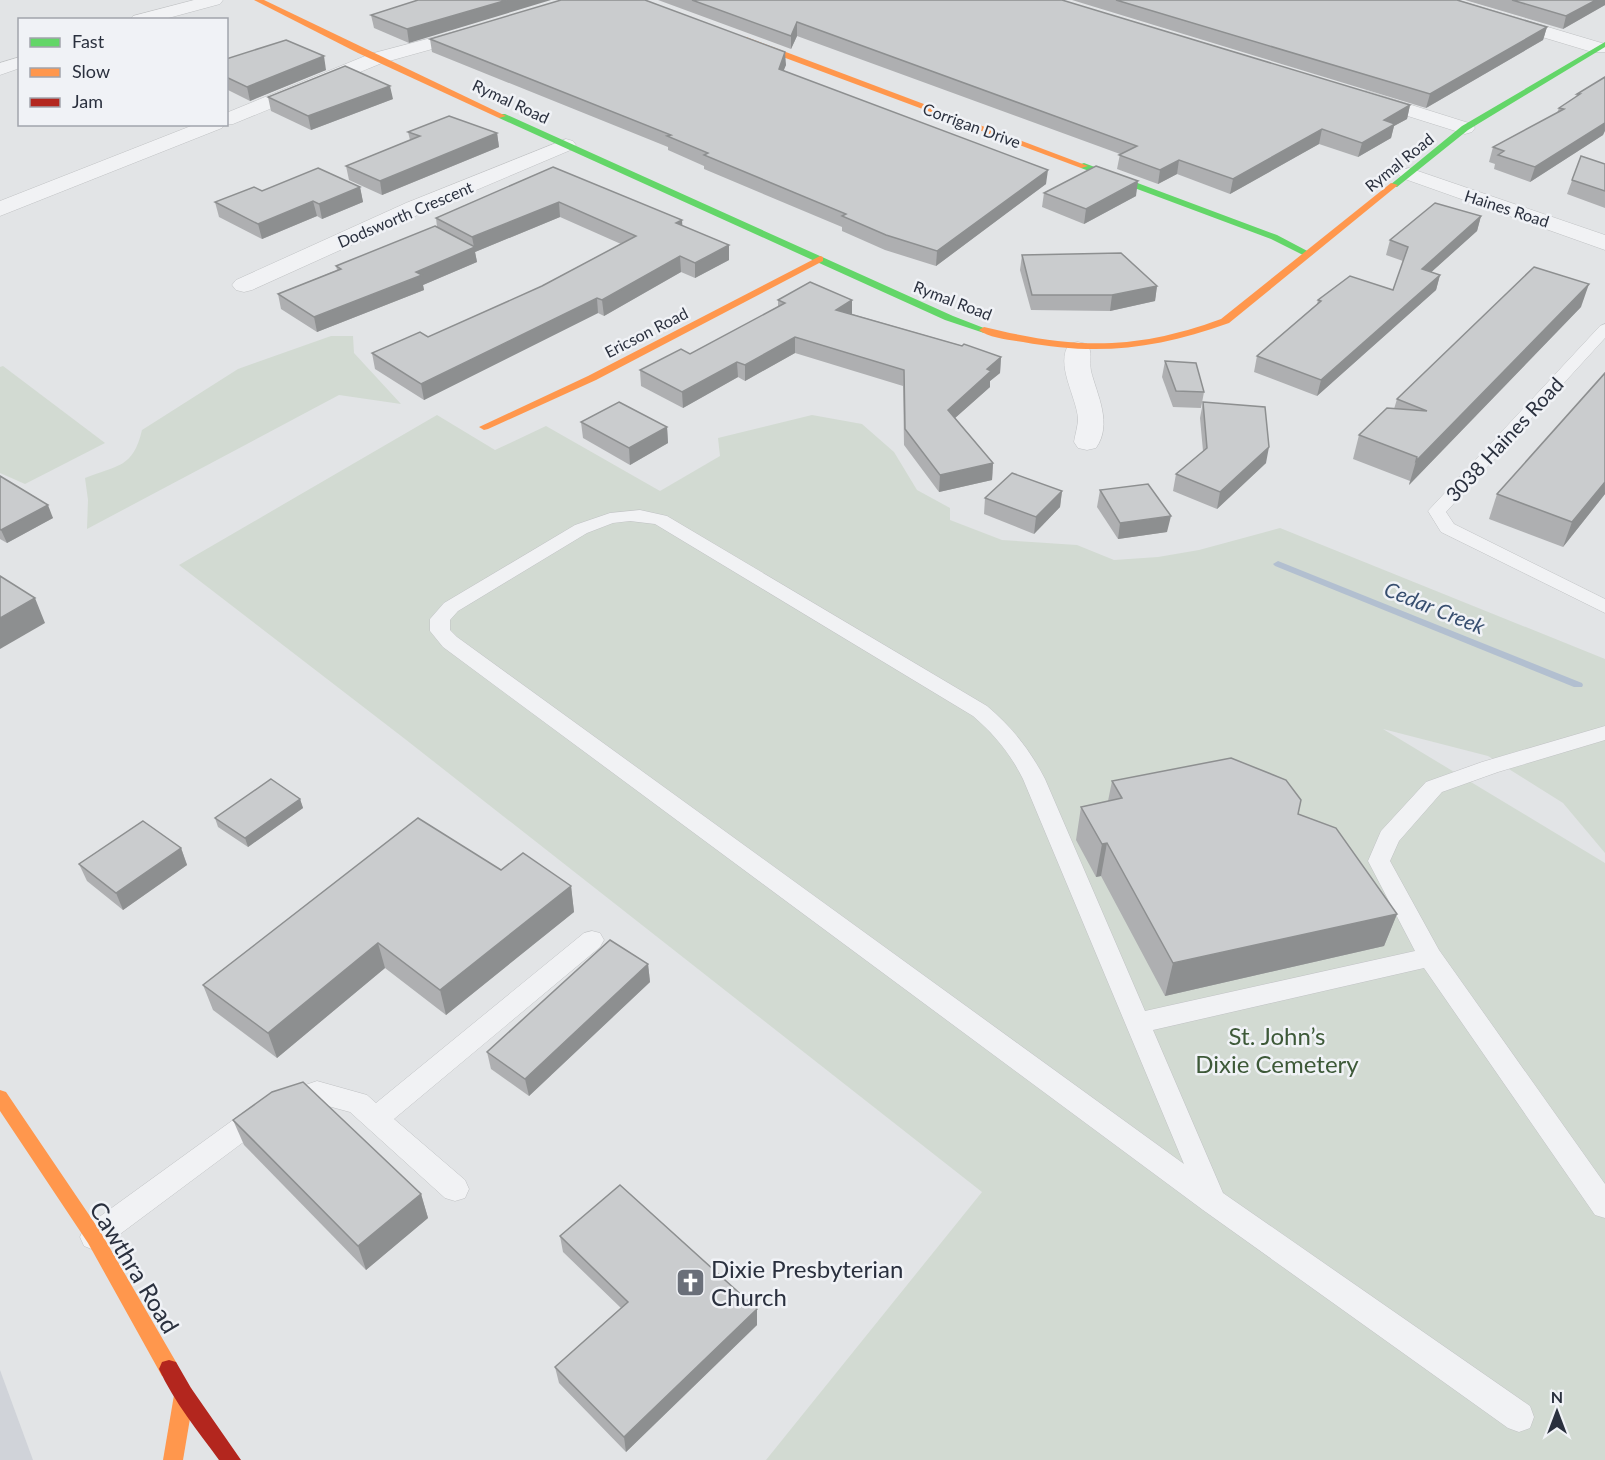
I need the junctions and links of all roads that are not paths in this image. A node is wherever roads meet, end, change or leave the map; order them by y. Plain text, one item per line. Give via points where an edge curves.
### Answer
1 (214, 0) edge
2 (258, 0) edge
3 (1438, 0) edge
4 (146, 18) edge
5 (489, 27) edge
6 (729, 34) edge
7 (1602, 46) edge
8 (377, 58) junction
9 (18, 63) edge
10 (0, 69) edge
11 (1348, 92) edge
12 (228, 119) edge
13 (210, 126) edge
14 (1466, 128) junction
15 (566, 145) junction
16 (1409, 174) junction
17 (0, 209) edge
18 (1605, 243) edge
19 (1308, 254) junction
20 (820, 259) junction
21 (244, 285) dead end
22 (1605, 329) edge
23 (1078, 349) junction
24 (484, 427) dead end
25 (1087, 442) dead end
26 (1605, 607) edge
27 (1605, 733) edge
28 (592, 940) dead end
29 (1430, 957) junction
30 (1138, 1023) junction
31 (0, 1097) edge
32 (376, 1118) junction
33 (455, 1189) dead end
34 (1214, 1201) junction
35 (1605, 1206) edge
36 (94, 1237) junction
37 (184, 1395) junction
38 (1518, 1417) dead end
39 (173, 1460) edge
40 (231, 1460) edge

1 - 4 street
2 - 8 street, Rymal Road
3 - 7 street
5 - 8 street
6 - 19 street, Corrigan Drive via 1274,237
7 - 14 street, Rymal Road
8 - 12 street
8 - 15 street, Rymal Road
9 - 10 street
11 - 14 street
13 - 17 street
14 - 16 street, Rymal Road
15 - 20 street, Rymal Road
15 - 21 street, Dodsworth Crescent
16 - 18 street, Haines Road
16 - 19 street, Rymal Road
19 - 23 street, Rymal Road via 1225,321 1202,332 1140,346
20 - 23 street, Rymal Road via 976,328 1033,343
20 - 24 street, Ericson Road via 592,378
22 - 26 lane, 3038 Haines Road via 1437,511 1447,528
23 - 25 street via 1078,368 1091,419
27 - 29 lane via 1434,787 1389,837 1379,861
28 - 32 lane
29 - 30 lane
29 - 35 lane
30 - 34 lane
30 - 34 lane via 1034,778 1005,731 980,711 661,520 631,515 598,521 451,607 440,619 440,631 450,642
31 - 36 street, Cawthra Road
32 - 33 lane
32 - 36 lane via 358,1102 318,1092 271,1107
34 - 38 lane
36 - 37 street, Cawthra Road
37 - 39 street
37 - 40 street, Cawthra Road

